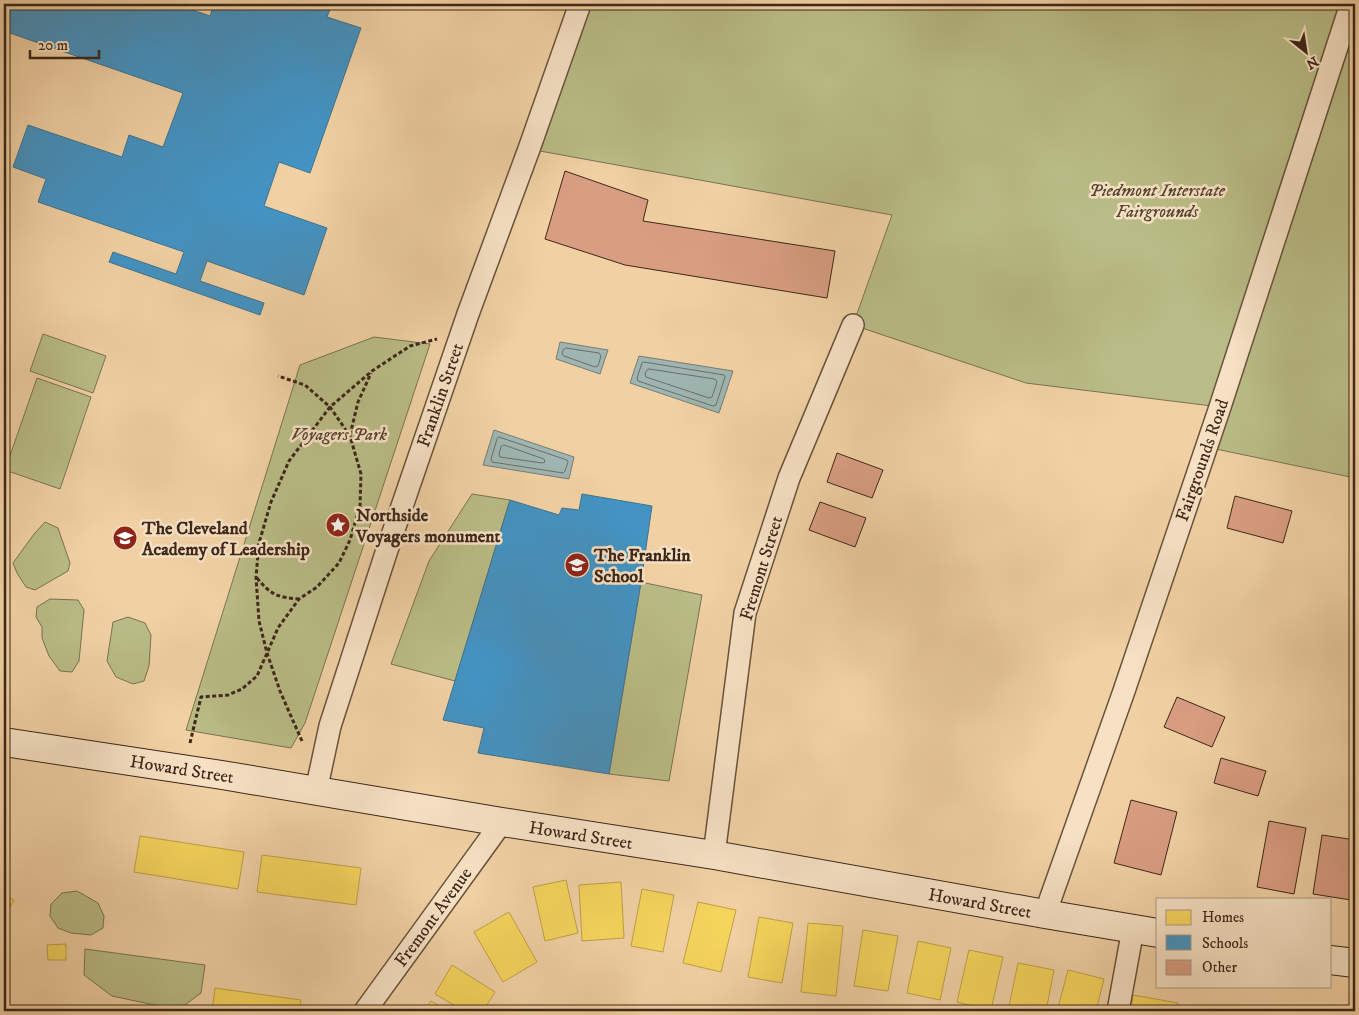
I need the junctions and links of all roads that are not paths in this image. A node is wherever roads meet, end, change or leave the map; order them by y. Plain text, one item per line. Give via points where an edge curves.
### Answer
1 (580, 4) edge
2 (1351, 4) edge
3 (853, 324) dead end
4 (4, 742) edge
5 (316, 791) junction
6 (502, 822) junction
7 (714, 855) junction
8 (1045, 914) junction
9 (1146, 931) edge
10 (1332, 960) edge
11 (1355, 963) edge
12 (365, 1011) edge
13 (1118, 1011) edge

1 - 5 street, Franklin Street via 386,553 330,726
2 - 8 street, Fairgrounds Road via 1218,412
3 - 7 street, Fremont Street via 789,478 745,613
4 - 5 street, Howard Street
5 - 6 street, Howard Street
6 - 7 street, Howard Street
6 - 12 street, Fremont Avenue
7 - 8 street, Howard Street
8 - 9 street, Howard Street
9 - 13 street
10 - 11 street

